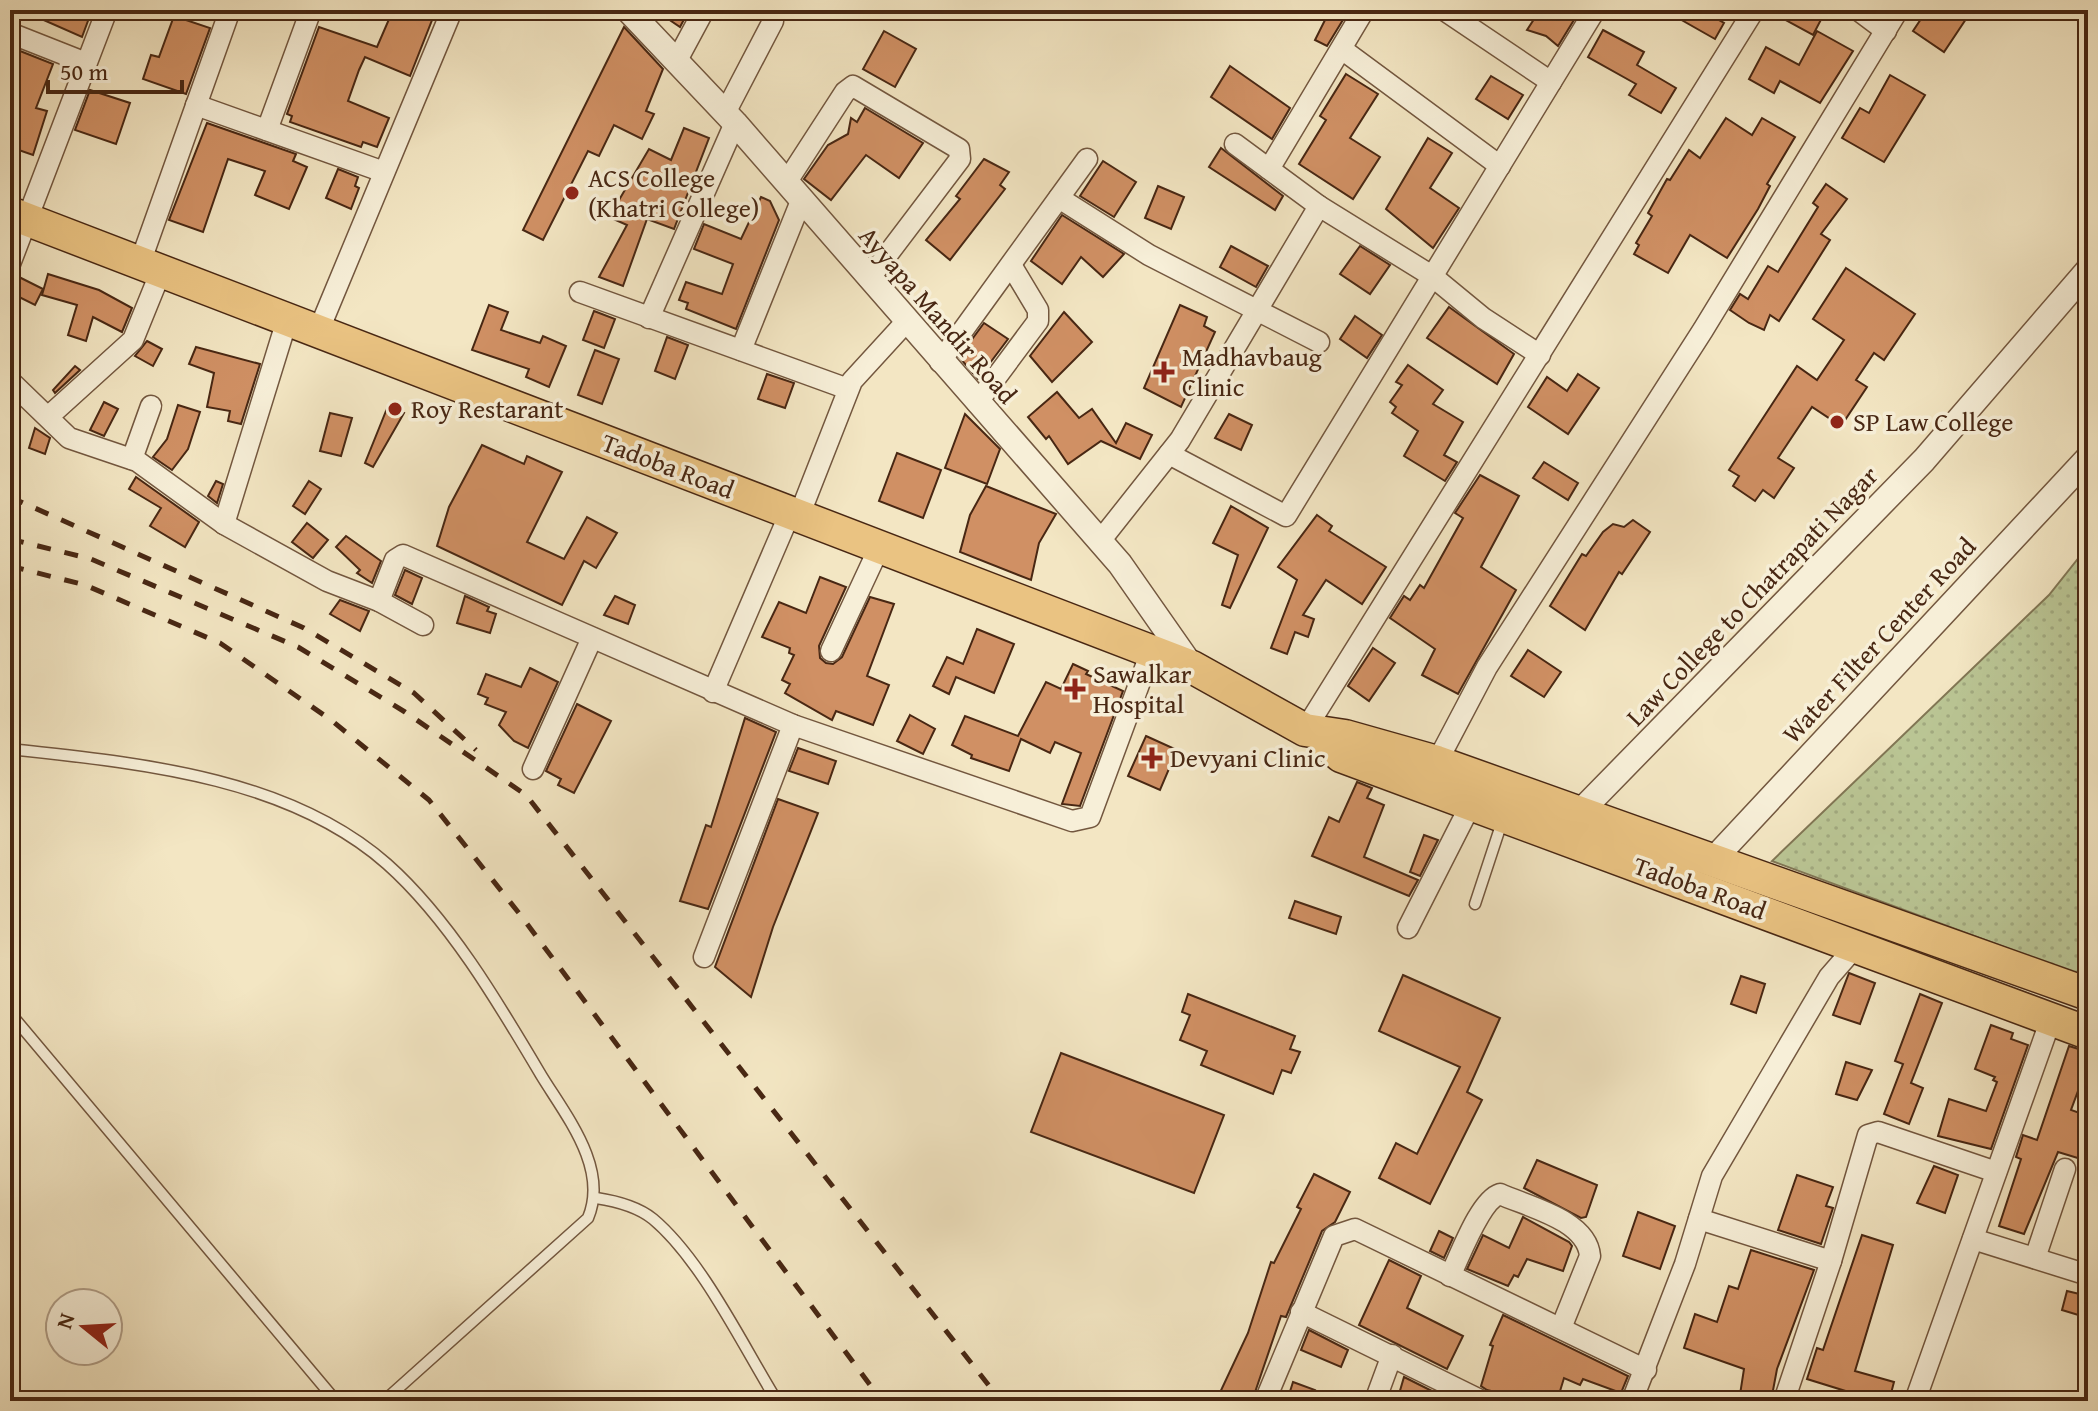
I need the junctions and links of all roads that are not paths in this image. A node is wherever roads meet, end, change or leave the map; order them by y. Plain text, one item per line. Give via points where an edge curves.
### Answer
1 (107, 10) edge
2 (230, 10) edge
3 (311, 10) edge
4 (452, 10) edge
5 (628, 10) edge
6 (704, 10) edge
7 (1364, 10) edge
8 (1444, 10) edge
9 (1595, 10) edge
10 (1754, 10) edge
11 (1858, 10) edge
12 (1898, 10) edge
13 (773, 21) dead end
14 (1886, 31) junction
15 (10, 33) edge
16 (1343, 50) junction
17 (676, 62) junction
18 (86, 63) junction
19 (1551, 82) junction
20 (196, 105) junction
21 (730, 118) junction
22 (267, 130) junction
23 (1235, 144) dead end
24 (1087, 159) dead end
25 (1500, 166) junction
26 (1269, 169) junction
27 (384, 172) junction
28 (794, 192) junction
29 (1059, 198) junction
30 (1319, 206) junction
31 (18, 216) edge
32 (10, 264) edge
33 (1011, 265) junction
34 (150, 267) junction
35 (2088, 270) edge
36 (1432, 276) junction
37 (869, 279) junction
38 (580, 292) dead end
39 (1256, 312) junction
40 (649, 318) junction
41 (287, 320) junction
42 (906, 322) junction
43 (318, 332) junction
44 (1319, 342) dead end
45 (741, 350) junction
46 (1540, 355) junction
47 (940, 362) junction
48 (10, 381) edge
49 (848, 389) junction
50 (977, 403) junction
51 (151, 406) dead end
52 (48, 417) junction
53 (1169, 454) junction
54 (2088, 458) edge
55 (132, 459) junction
56 (794, 515) junction
57 (224, 524) junction
58 (1100, 541) junction
59 (879, 548) junction
60 (379, 601) junction
61 (423, 625) dead end
62 (592, 638) junction
63 (831, 651) dead end
64 (1151, 652) junction
65 (1192, 667) junction
66 (713, 692) junction
67 (793, 725) junction
68 (1312, 732) junction
69 (10, 749) edge
70 (1437, 762) junction
71 (533, 769) dead end
72 (1471, 804) junction
73 (1578, 814) junction
74 (1504, 816) junction
75 (1712, 861) junction
76 (1475, 904) dead end
77 (1408, 928) dead end
78 (1856, 946) junction
79 (704, 957) dead end
80 (2088, 994) edge
81 (10, 1013) edge
82 (2051, 1019) junction
83 (2088, 1033) edge
84 (2065, 1169) dead end
85 (1996, 1172) junction
86 (596, 1198) junction
87 (1699, 1219) junction
88 (1973, 1239) junction
89 (2035, 1258) junction
90 (1831, 1261) junction
91 (2088, 1275) edge
92 (1450, 1276) junction
93 (1301, 1312) junction
94 (1561, 1328) junction
95 (1392, 1355) junction
96 (1646, 1370) junction
97 (1479, 1400) edge
98 (336, 1401) edge
99 (384, 1401) edge
100 (777, 1401) edge
101 (1265, 1401) edge
102 (1375, 1401) edge
103 (1632, 1401) edge
104 (1784, 1401) edge
105 (1915, 1401) edge

1 - 18 street
2 - 20 street
3 - 22 street
4 - 27 street
5 - 17 street, Ayyapa Mandir Road
6 - 17 street
7 - 16 street
8 - 19 street
9 - 19 street
10 - 46 street
11 - 14 street
12 - 14 street
13 - 21 street
14 - 70 street via 1487,667
15 - 18 street
16 - 25 street
16 - 26 street
17 - 21 street, Ayyapa Mandir Road
18 - 31 street
19 - 25 street
20 - 22 street
20 - 34 street
21 - 28 street, Ayyapa Mandir Road
21 - 40 street
22 - 27 street
23 - 26 street
24 - 29 street
25 - 36 street
26 - 30 street
27 - 43 street
28 - 37 street, Ayyapa Mandir Road
28 - 37 street via 845,92 853,86 959,149 960,159
28 - 45 street
29 - 33 street
29 - 39 street via 1149,255
30 - 36 street
30 - 39 street
31 - 32 street
31 - 34 main road, Tadoba Road
33 - 47 street
33 - 50 street via 1038,310 1038,321
34 - 41 main road, Tadoba Road
34 - 52 street via 133,340
35 - 73 street, Law College to Chatrapati Nagar via 1924,460
36 - 46 street
36 - 53 street via 1286,516
37 - 42 street, Ayyapa Mandir Road
38 - 40 street
39 - 44 street
39 - 53 street
40 - 45 street
41 - 43 main road, Tadoba Road
41 - 57 street
42 - 47 street, Ayyapa Mandir Road
42 - 49 street
43 - 56 main road, Tadoba Road
45 - 49 street
46 - 68 street
47 - 50 street, Ayyapa Mandir Road
48 - 52 street
49 - 56 street
50 - 58 street, Ayyapa Mandir Road
51 - 55 street
52 - 55 street via 77,442
53 - 58 street
54 - 75 street, Water Filter Center Road
55 - 57 street
56 - 59 main road, Tadoba Road
56 - 66 street
57 - 60 street via 327,581
58 - 65 street, Ayyapa Mandir Road
59 - 63 street
59 - 64 main road, Tadoba Road
60 - 61 street
60 - 62 street via 395,560 403,555
62 - 66 street
62 - 71 street
64 - 65 main road, Tadoba Road
64 - 67 street via 1090,817 1076,821
65 - 68 main road, Tadoba Road
66 - 67 street
67 - 79 street
68 - 70 main road, Tadoba Road
68 - 72 main road, Tadoba Road via 1341,756
69 - 86 lane via 165,766 252,792 329,824 386,863 437,917 522,1042 578,1136
70 - 73 main road, Tadoba Road
72 - 74 main road, Tadoba Road
72 - 77 street
73 - 75 main road, Tadoba Road
74 - 76 lane
74 - 78 main road, Tadoba Road
75 - 80 main road, Tadoba Road
78 - 82 main road, Tadoba Road
78 - 87 street via 1829,977 1775,1065 1712,1176
81 - 98 lane
82 - 83 main road, Tadoba Road
82 - 85 street
84 - 89 street
85 - 88 street
85 - 90 street via 1871,1132
86 - 99 lane via 577,1230
86 - 100 lane via 619,1201 651,1218 684,1250
87 - 90 street
87 - 96 street
88 - 89 street
88 - 105 street
89 - 91 street
90 - 104 street
92 - 93 street via 1355,1229 1345,1230 1334,1236
92 - 94 street
92 - 94 street via 1494,1196 1500,1194 1576,1229 1590,1256
93 - 95 street
93 - 101 street
94 - 96 street
95 - 97 street
95 - 102 street
96 - 103 street

